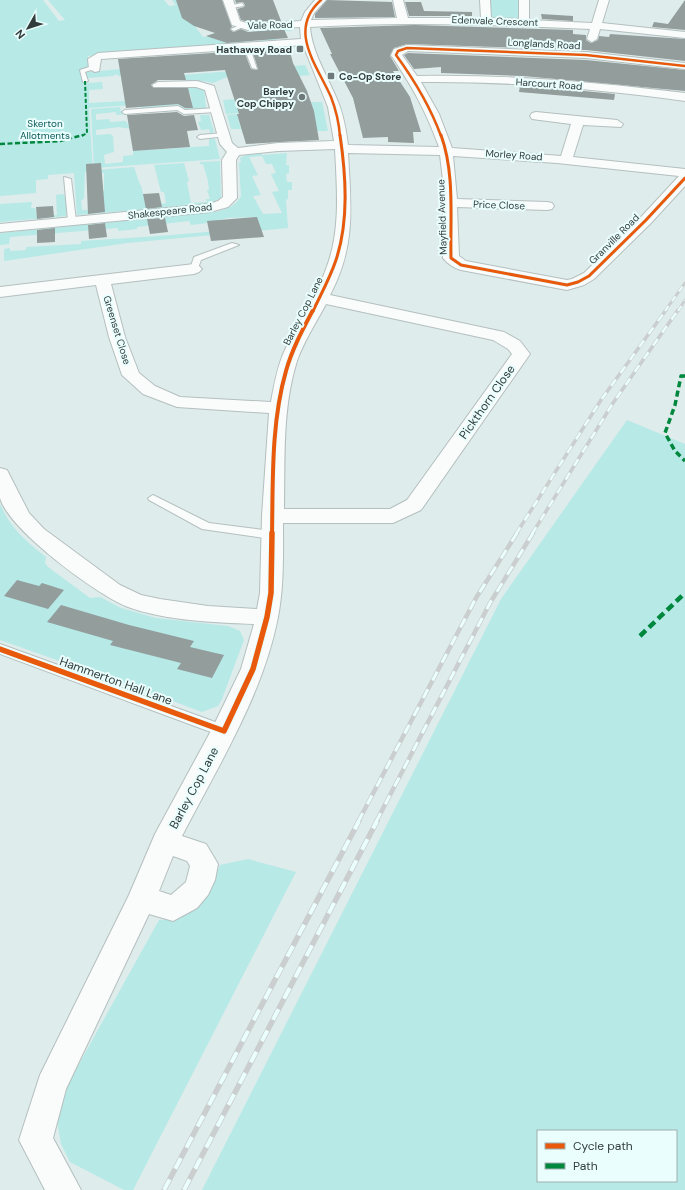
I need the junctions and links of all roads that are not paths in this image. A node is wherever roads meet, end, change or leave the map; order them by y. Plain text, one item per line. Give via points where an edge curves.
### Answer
1 (321, 0) edge
2 (398, 0) edge
3 (485, 0) edge
4 (524, 0) edge
5 (604, 0) edge
6 (229, 3) edge
7 (242, 5) dead end
8 (403, 20) junction
9 (486, 21) junction
10 (524, 22) junction
11 (305, 24) junction
12 (597, 26) junction
13 (685, 35) edge
14 (307, 42) junction
15 (246, 45) junction
16 (402, 50) joint
17 (586, 56) junction
18 (685, 66) edge
19 (95, 68) joint
20 (255, 68) dead end
21 (413, 79) junction
22 (85, 81) dead end
23 (158, 86) dead end
24 (685, 97) edge
25 (216, 110) junction
26 (125, 112) dead end
27 (184, 112) junction
28 (536, 116) dead end
29 (181, 119) dead end
30 (578, 121) junction
31 (617, 124) dead end
32 (224, 135) junction
33 (200, 137) dead end
34 (342, 147) junction
35 (446, 150) junction
36 (235, 152) junction
37 (566, 159) junction
38 (685, 172) edge
39 (685, 178) edge
40 (67, 179) dead end
41 (450, 203) junction
42 (547, 206) dead end
43 (72, 221) junction
44 (0, 228) edge
45 (236, 246) dead end
46 (194, 269) joint
47 (102, 280) junction
48 (542, 280) joint
49 (0, 292) edge
50 (320, 298) junction
51 (279, 408) junction
52 (0, 474) edge
53 (153, 498) dead end
54 (272, 516) junction
55 (271, 535) junction
56 (267, 617) junction
57 (0, 649) edge
58 (224, 731) junction
59 (165, 842) junction
60 (142, 899) junction
61 (64, 1190) edge

1 - 11 street via 309,13
2 - 8 street
3 - 9 street
4 - 10 street
5 - 12 street
6 - 7 lane
6 - 11 street, Vale Road via 236,23 244,29
8 - 9 street, Edenvale Crescent
8 - 11 street, Edenvale Crescent
9 - 10 street, Edenvale Crescent
10 - 12 street, Edenvale Crescent
11 - 14 street, Barley Cop Lane
12 - 13 street, Edenvale Crescent
12 - 17 street
14 - 15 street
14 - 34 street, Barley Cop Lane via 334,107
15 - 19 street via 98,56 94,59
15 - 20 lane
16 - 17 street, Longlands Road via 454,49
16 - 21 street, Mayfield Avenue via 396,55
17 - 18 street, Longlands Road
19 - 22 lane via 82,71
21 - 24 street, Harcourt Road via 492,80 568,85
21 - 35 street, Mayfield Avenue via 433,114
23 - 25 street via 190,83 204,85 210,88
25 - 27 lane
25 - 32 street
26 - 27 lane via 178,108
27 - 29 lane
28 - 30 street
30 - 31 street
30 - 37 street
32 - 33 lane
32 - 36 street via 226,144
34 - 35 street, Morley Road
34 - 36 street via 278,147
34 - 50 street, Barley Cop Lane via 344,217 341,242 335,267
35 - 37 street, Morley Road
35 - 41 street, Mayfield Avenue
36 - 43 street, Shakespeare Road via 229,160 230,198 223,204 202,209
37 - 38 street, Morley Road
39 - 48 street, Granville Road via 589,276 567,285
40 - 43 lane
41 - 42 street, Price Close
41 - 48 street, Mayfield Avenue via 451,258 455,262
43 - 44 street, Shakespeare Road
45 - 46 lane via 197,259
46 - 47 street
47 - 49 street, Greenset Close
47 - 51 street, Greenset Close via 117,337 131,375 149,390 177,402
50 - 51 street, Barley Cop Lane via 292,354
50 - 54 street, Pickthorn Close via 498,336 514,345 521,354 414,505 393,516
51 - 54 street, Barley Cop Lane
52 - 56 street via 21,517 38,534 112,590 135,601 160,607 208,614
53 - 55 lane via 206,526
54 - 55 street, Barley Cop Lane
55 - 56 street, Barley Cop Lane via 271,593
56 - 58 street, Barley Cop Lane via 253,669
57 - 58 lane, Hammerton Hall Lane
58 - 59 street, Barley Cop Lane
59 - 60 street, Barley Cop Lane
59 - 60 street, Barley Cop Lane via 196,852 204,864 201,883 189,900 173,908
60 - 61 street, Barley Cop Lane via 51,1086 36,1140

